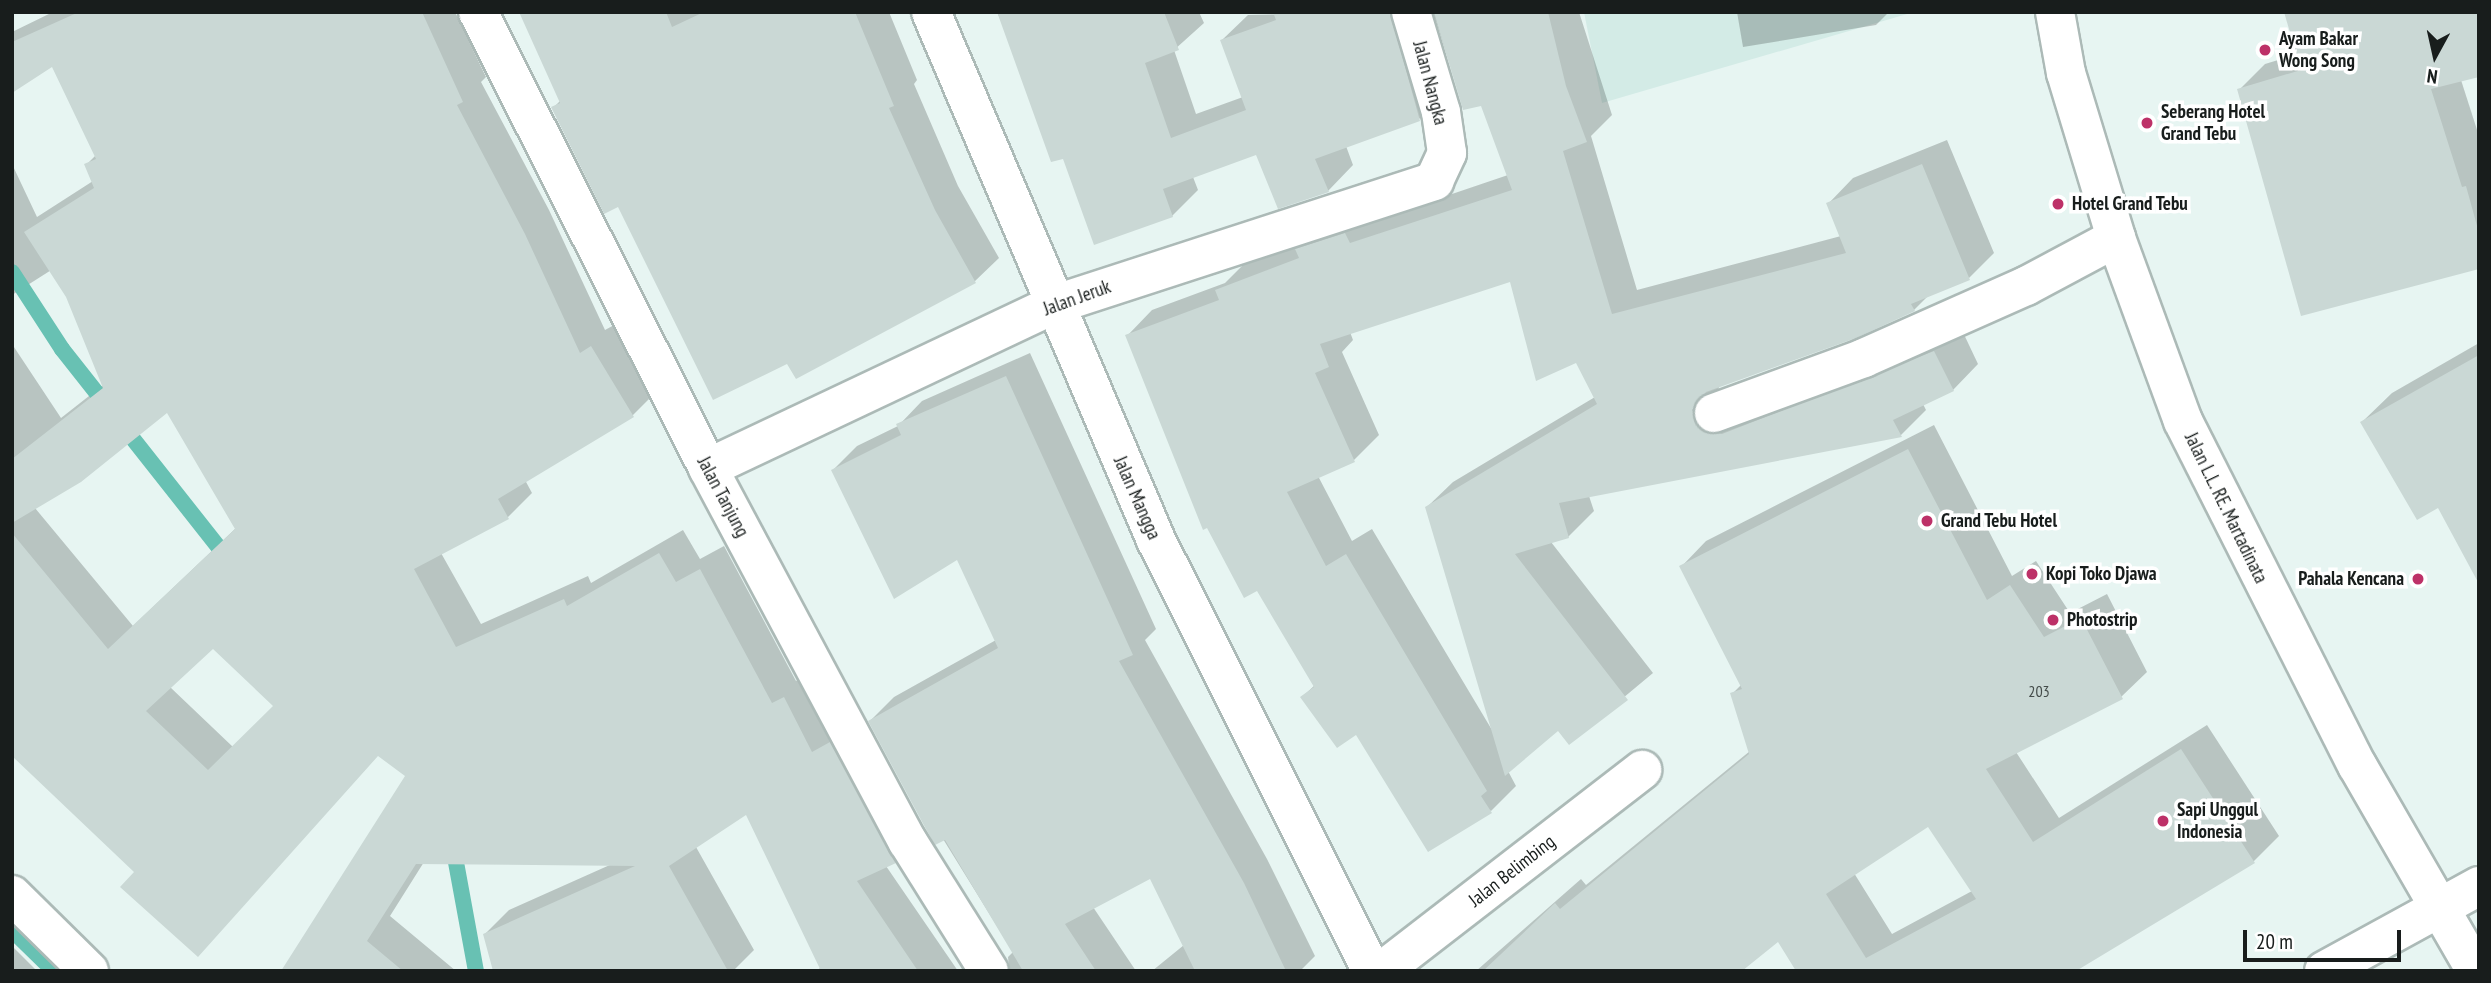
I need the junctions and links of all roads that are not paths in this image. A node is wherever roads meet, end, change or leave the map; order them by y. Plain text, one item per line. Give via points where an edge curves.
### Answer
1 (478, 12) edge
2 (931, 12) edge
3 (1411, 12) edge
4 (2055, 12) edge
5 (1447, 153) joint
6 (2116, 238) junction
7 (1052, 305) junction
8 (1714, 413) dead end
9 (708, 468) junction
10 (1642, 770) dead end
11 (2479, 886) edge
12 (12, 895) edge
13 (2439, 906) junction
14 (89, 971) edge
15 (989, 971) edge
16 (1372, 971) edge
17 (1382, 971) edge
18 (2324, 971) edge
19 (2476, 971) edge

1 - 9 street, Jalan Tanjung
2 - 7 street, Jalan Mangga
3 - 5 street, Jalan Nangka via 1441,112
4 - 6 street, Jalan L.L. RE. Martadinata via 2066,73
5 - 7 street, Jalan Jeruk via 1434,181
6 - 8 street via 2026,286 1864,358
6 - 13 street, Jalan L.L. RE. Martadinata via 2183,421 2357,765
7 - 9 street, Jalan Jeruk
7 - 16 street, Jalan Mangga via 1156,540
9 - 15 street, Jalan Tanjung via 908,842
10 - 17 street, Jalan Belimbing
11 - 13 street
12 - 14 street
13 - 18 street
13 - 19 street, Jalan L.L. RE. Martadinata

